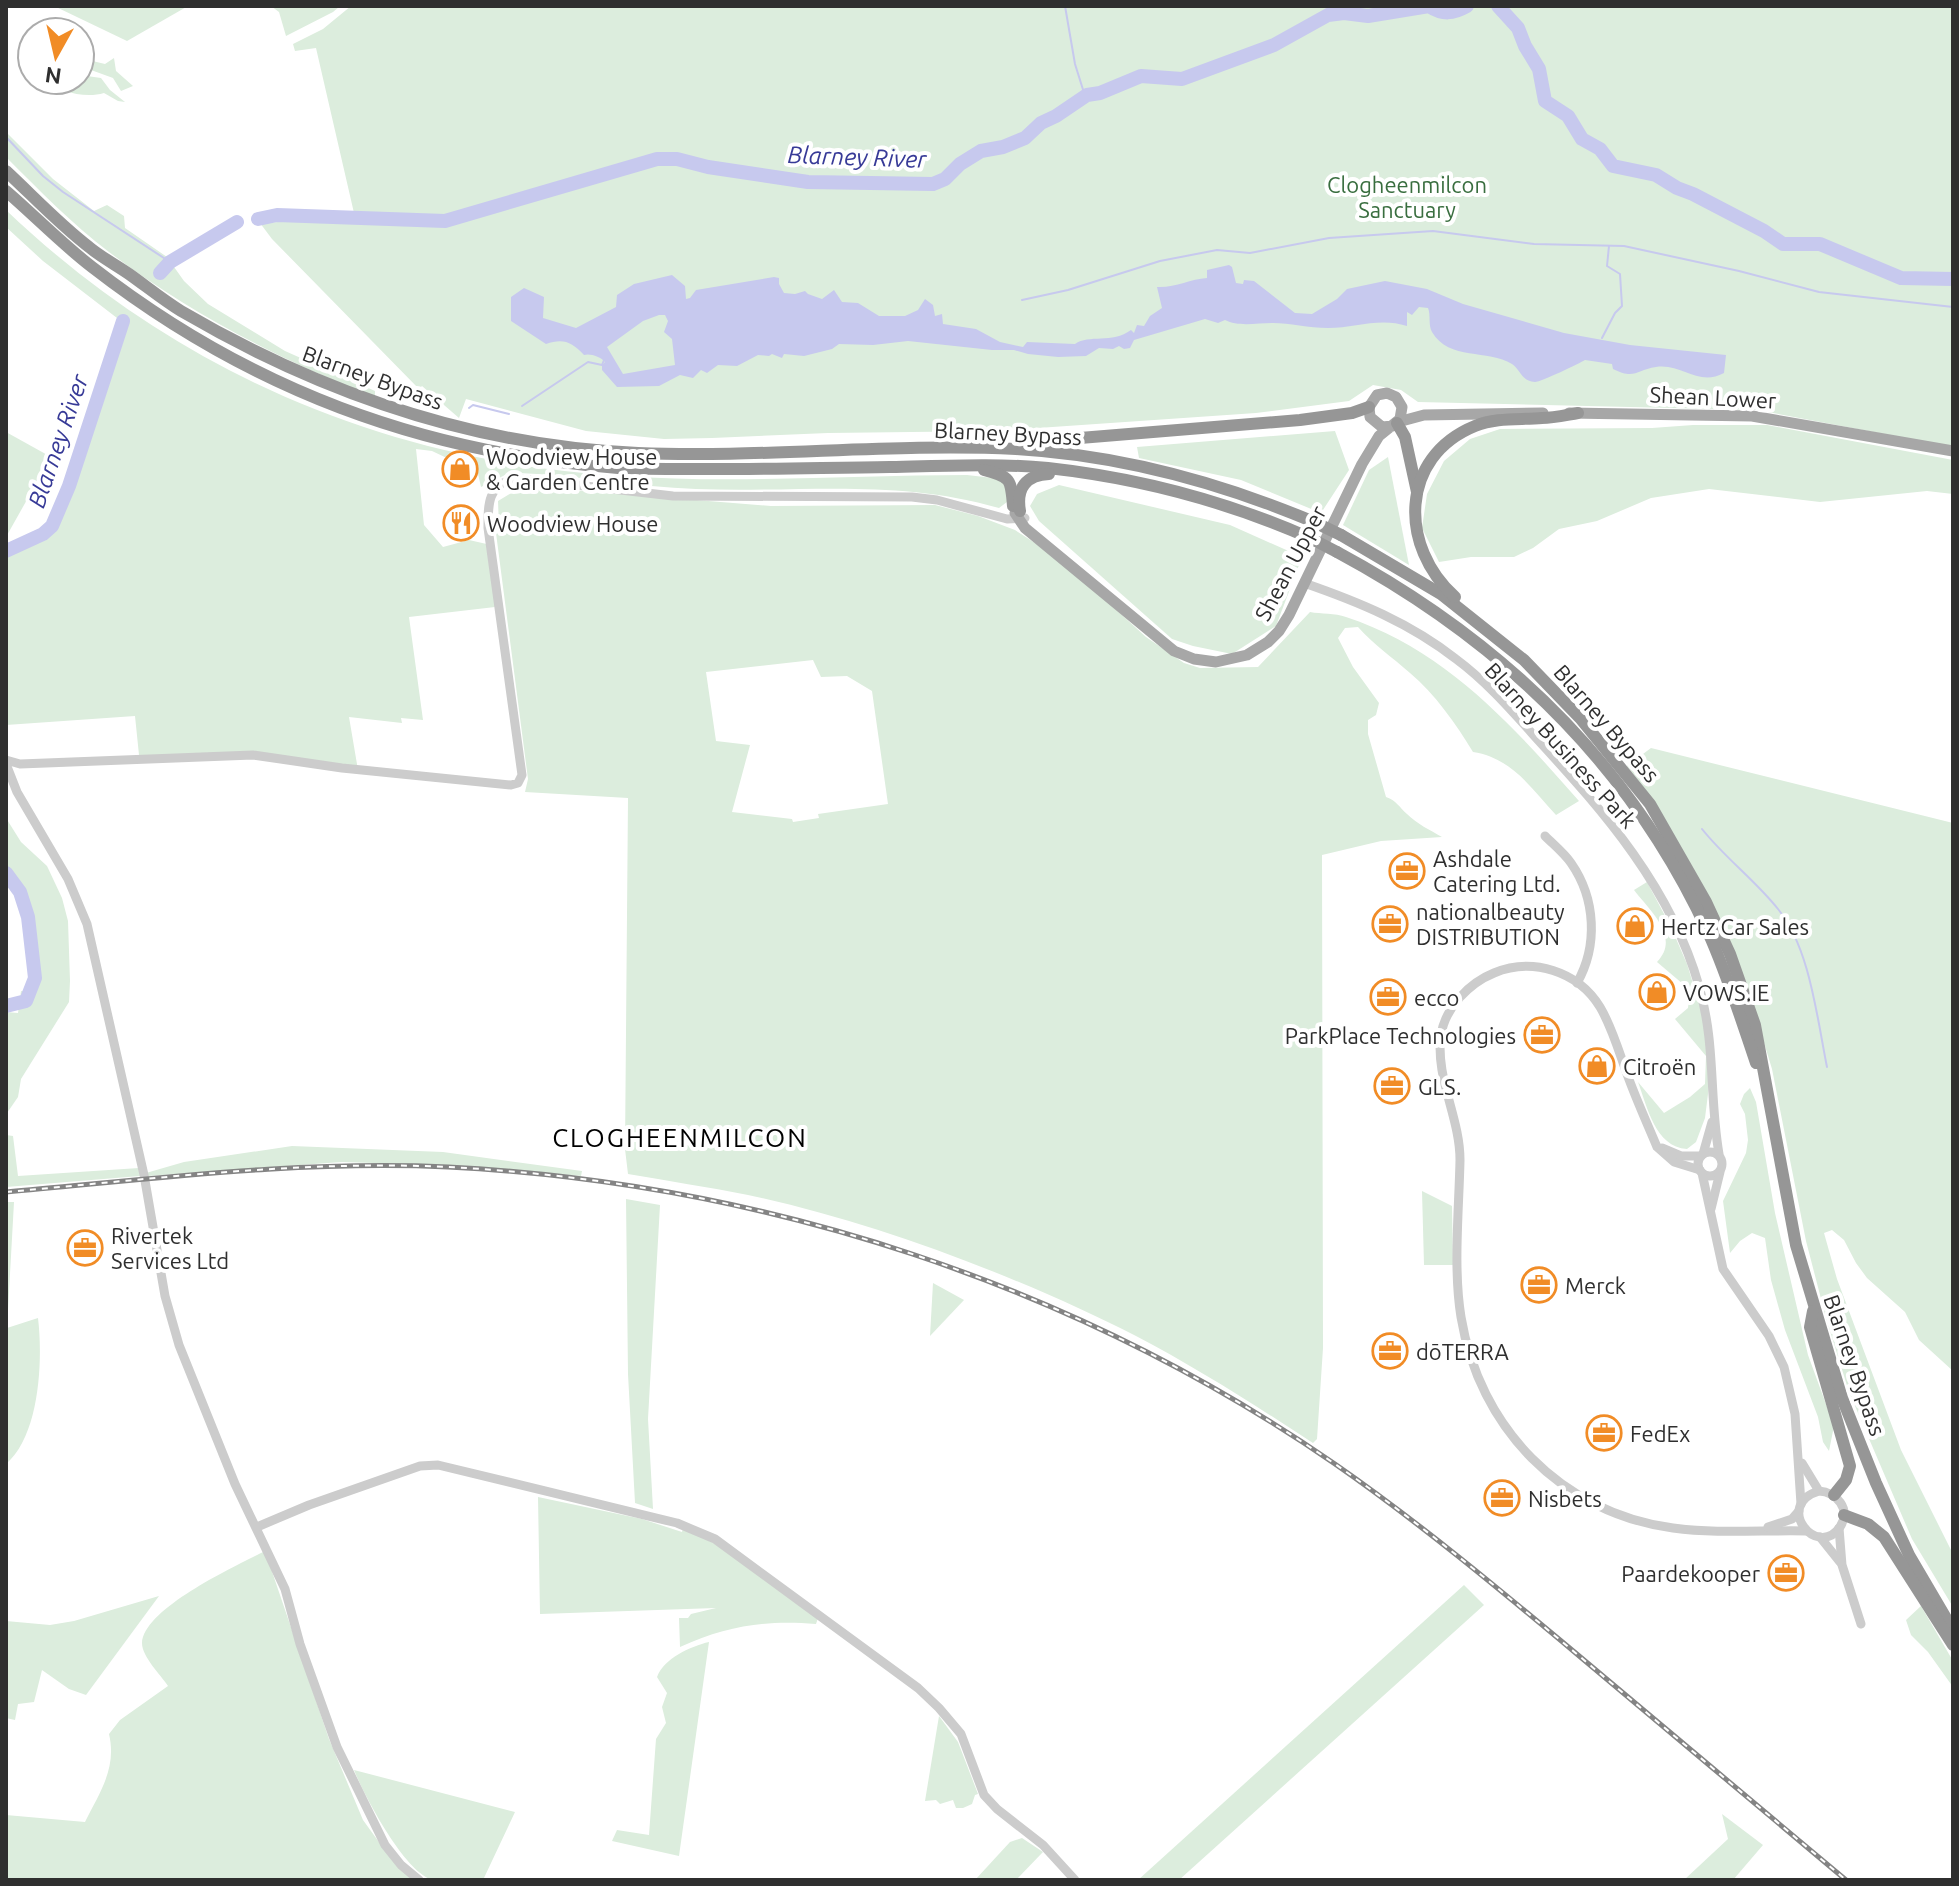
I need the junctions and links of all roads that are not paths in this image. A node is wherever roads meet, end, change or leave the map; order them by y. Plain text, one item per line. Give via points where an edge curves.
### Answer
1 (6, 171) edge
2 (6, 191) edge
3 (1369, 407) junction
4 (1402, 407) junction
5 (1468, 412) junction
6 (1578, 413) junction
7 (1373, 422) junction
8 (1396, 424) junction
9 (940, 448) junction
10 (1953, 451) edge
11 (1362, 464) junction
12 (967, 465) junction
13 (1088, 473) junction
14 (1418, 493) junction
15 (1020, 515) junction
16 (1304, 583) junction
17 (1524, 660) junction
18 (6, 762) edge
19 (1545, 836) dead end
20 (1577, 983) junction
21 (1767, 1095) junction
22 (1713, 1119) junction
23 (1656, 1145) junction
24 (1719, 1154) junction
25 (1702, 1155) junction
26 (1701, 1171) junction
27 (1720, 1172) junction
28 (1710, 1212) junction
29 (1814, 1307) junction
30 (1797, 1446) junction
31 (1819, 1491) junction
32 (1834, 1495) junction
33 (1800, 1508) junction
34 (1844, 1515) junction
35 (257, 1527) junction
36 (1839, 1528) junction
37 (1758, 1531) junction
38 (1806, 1531) junction
39 (1820, 1537) junction
40 (1842, 1565) junction
41 (1861, 1624) dead end
42 (1953, 1630) edge
43 (1953, 1645) edge
44 (419, 1880) edge
45 (1075, 1880) edge

1 - 9 highway, Blarney Bypass via 88,246 177,309 265,358 350,395 442,424 559,446 635,453
2 - 12 highway, Blarney Bypass via 92,267 174,325 300,392 397,429 509,456 618,468
3 - 4 main road via 1373,398 1387,393
3 - 7 main road
3 - 9 highway via 1300,420
4 - 5 main road, Shean Lower
4 - 8 main road
5 - 6 main road, Shean Lower
5 - 8 main road, Shean Lower via 1421,415
6 - 10 main road, Shean Lower via 1752,416
6 - 14 highway via 1493,421 1461,433 1434,458
7 - 8 main road via 1382,427
7 - 11 main road, Shean Upper
8 - 11 main road, Shean Upper via 1379,436
8 - 14 highway via 1408,445
9 - 17 highway, Blarney Bypass, bridge via 1122,462 1215,484 1341,535 1441,594
11 - 16 main road, Shean Upper
12 - 13 highway, Blarney Bypass
12 - 15 highway via 1006,477
13 - 15 highway via 1030,478 1021,488
13 - 21 highway, Blarney Bypass, bridge via 1184,491 1310,538 1401,588 1523,680 1572,729 1638,811 1702,919
14 - 17 highway via 1415,525 1433,574
15 - 16 main road, Shean Upper via 1036,535 1165,645 1200,660 1236,659 1268,642
15 - 18 street via 993,515 912,497 673,496 515,478 493,489 488,510 521,769 518,783 253,755
16 - 22 street, Blarney Business Park via 1370,607 1456,659 1496,693 1607,816 1649,876 1689,956 1709,1026
17 - 21 highway, Blarney Bypass via 1650,804 1706,902 1755,1025
18 - 35 street via 87,924 144,1175 165,1296 179,1345
19 - 20 street via 1570,861 1591,913 1590,951
20 - 23 street via 1601,1008
20 - 37 street via 1548,968 1505,968 1464,993 1441,1033 1440,1064 1460,1139 1459,1294 1471,1359 1511,1436 1543,1470 1578,1495 1622,1516 1660,1525
21 - 29 highway, Blarney Bypass via 1796,1245
22 - 24 street, Blarney Business Park
22 - 25 street
23 - 25 street via 1681,1156
23 - 26 street via 1674,1162
24 - 25 street
24 - 27 street
25 - 26 street
26 - 27 street via 1711,1176
26 - 28 street
27 - 28 street
28 - 30 street via 1723,1269 1784,1367
29 - 32 highway via 1810,1327 1850,1466
29 - 42 highway, Blarney Bypass via 1876,1483 1909,1555
30 - 31 street via 1806,1474
30 - 33 street
31 - 32 street
31 - 33 street
32 - 34 street
33 - 37 street via 1792,1519
33 - 38 street
34 - 36 street
34 - 43 highway via 1884,1537
35 - 44 street via 285,1589 337,1747 362,1802 385,1845
35 - 45 street via 420,1466 438,1465 677,1523 715,1539 918,1688 961,1734 984,1795
36 - 39 street
36 - 40 street
37 - 38 street
38 - 39 street
39 - 40 street
40 - 41 street

